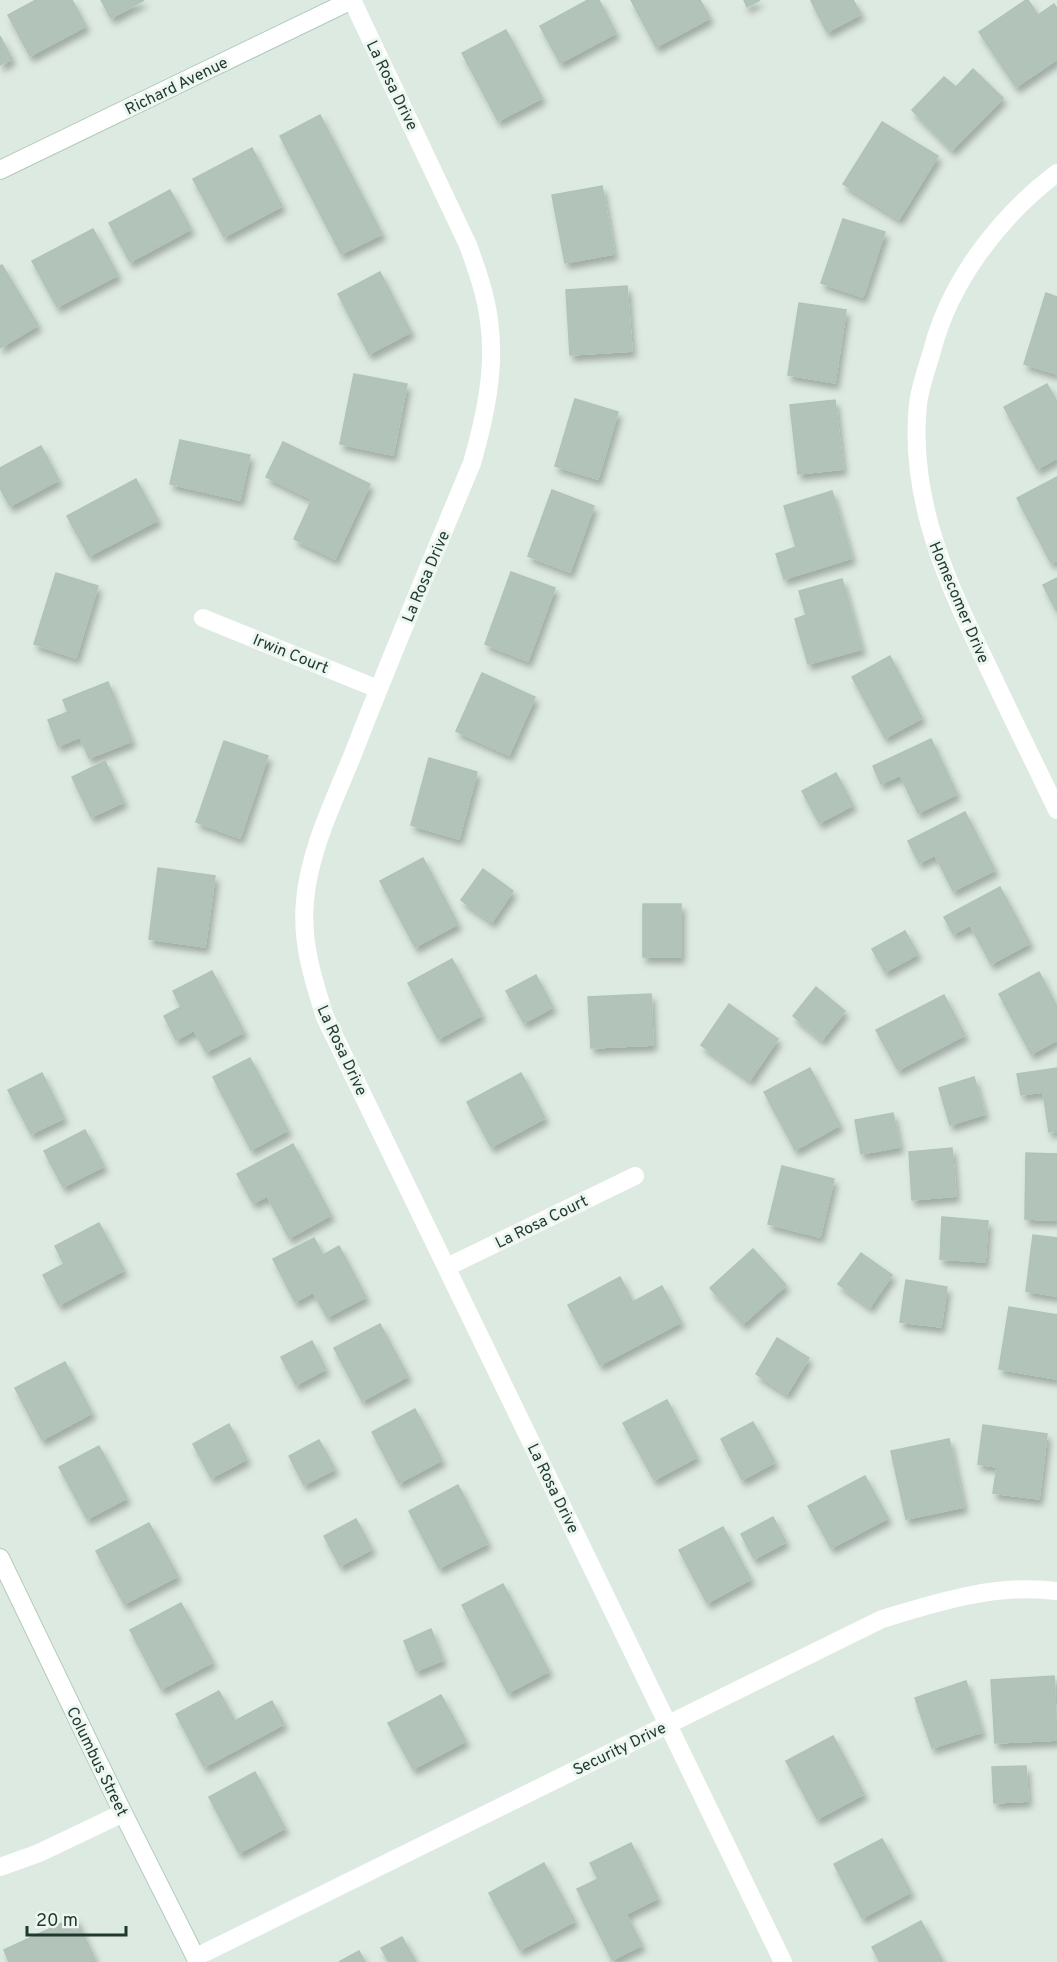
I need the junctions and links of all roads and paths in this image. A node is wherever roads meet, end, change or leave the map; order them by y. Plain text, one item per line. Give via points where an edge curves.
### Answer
1 (352, 0) edge
2 (0, 170) edge
3 (1057, 173) edge
4 (203, 618) dead end
5 (378, 688) junction
6 (1057, 810) edge
7 (635, 1176) dead end
8 (447, 1267) junction
9 (0, 1558) edge
10 (1057, 1591) edge
11 (668, 1723) junction
12 (123, 1813) junction
13 (0, 1867) edge
14 (197, 1960) edge
15 (783, 1962) edge

1 - 2 street, Richard Avenue
1 - 5 street, La Rosa Drive via 468,245 481,283 491,355 482,427 472,463
3 - 6 street, Homecomer Drive via 1014,212 973,259 951,297 938,326 918,403 917,448 921,491 943,568
4 - 5 street, Irwin Court
5 - 8 street, La Rosa Drive via 309,867 305,934 309,964 325,1017
7 - 8 street, La Rosa Court
8 - 11 street, La Rosa Drive
9 - 12 street, Columbus Street
10 - 11 street, Security Drive via 1023,1588 988,1592 882,1619
11 - 14 street, Security Drive
11 - 15 street, La Rosa Drive
12 - 13 street
12 - 14 street, Columbus Street

